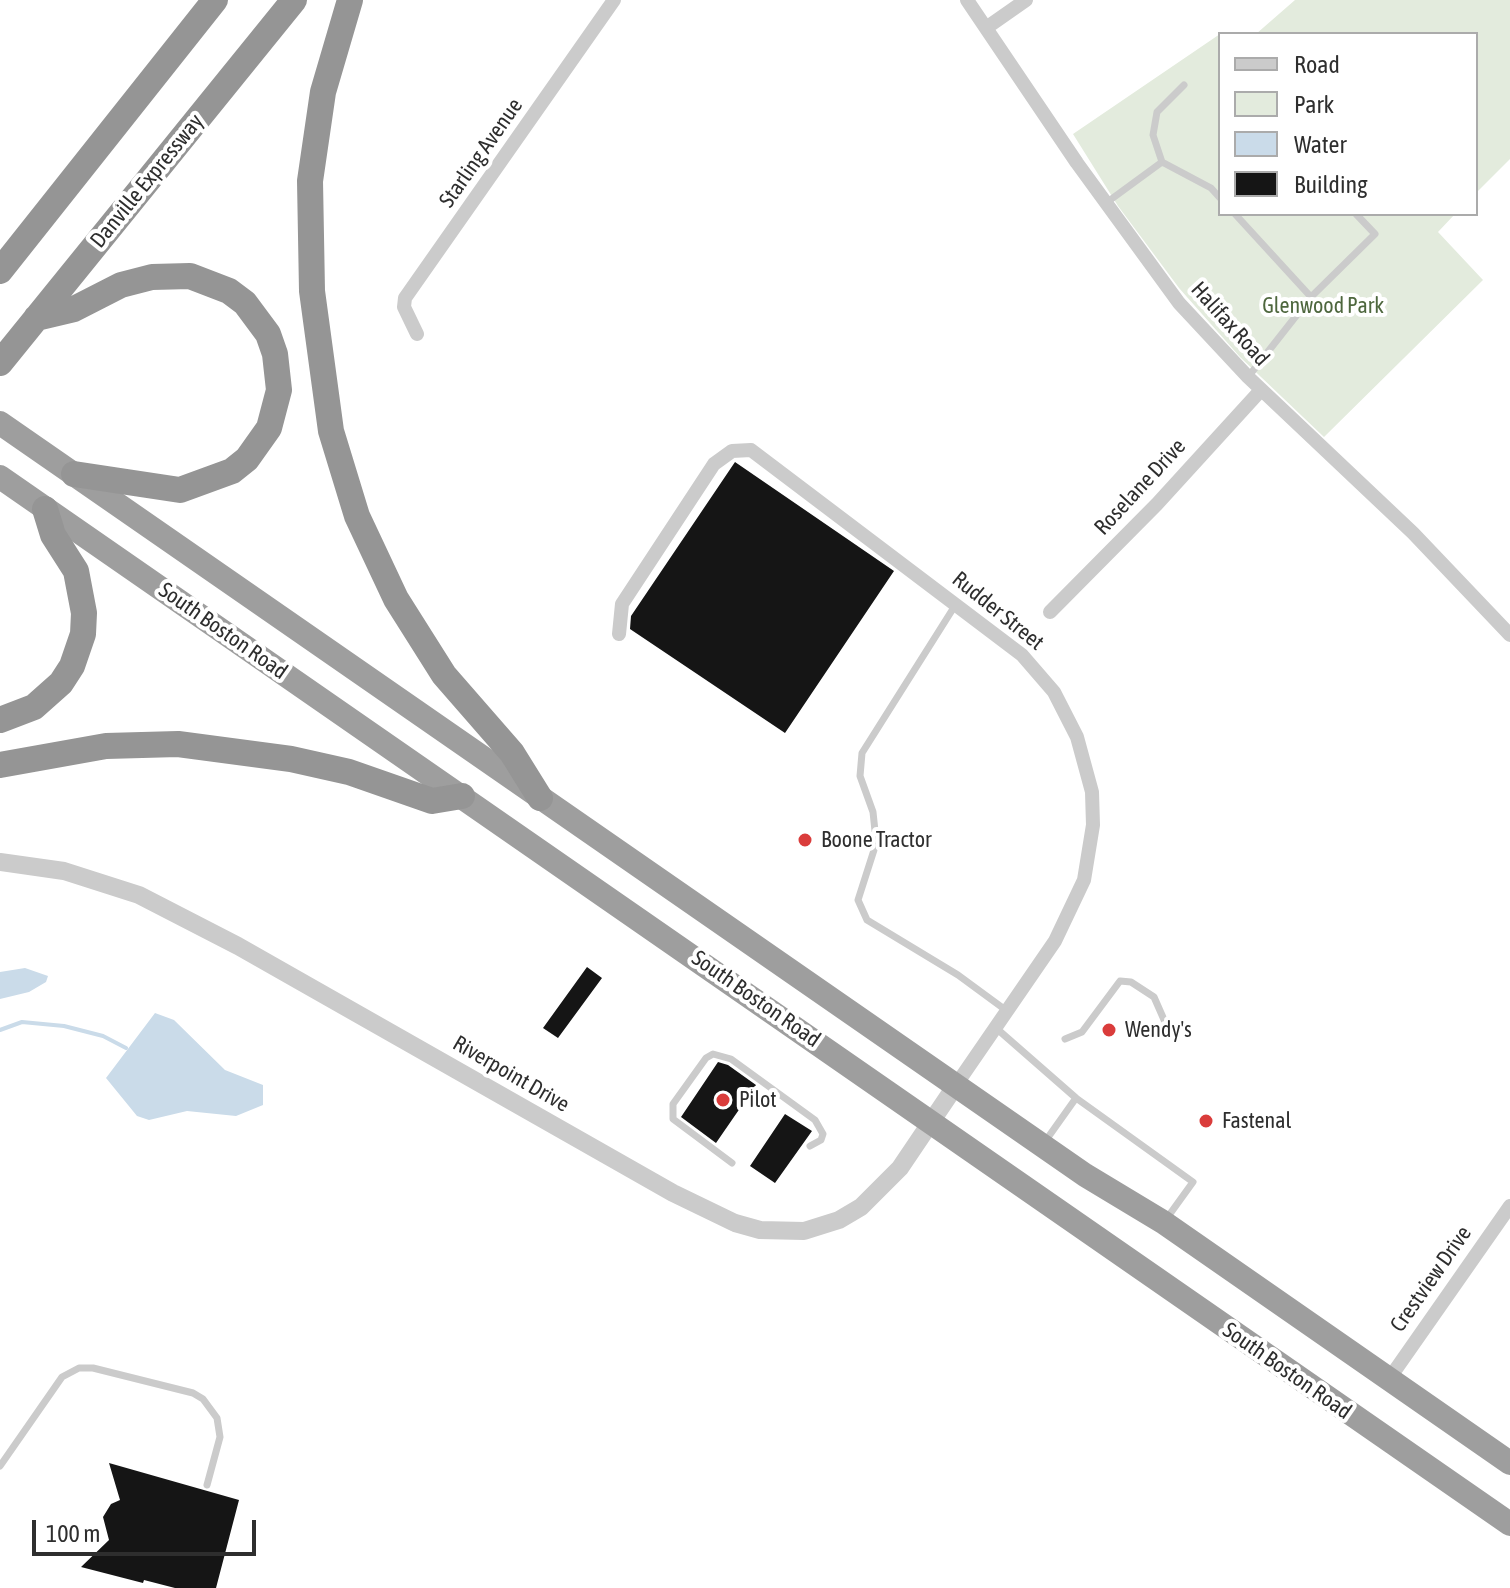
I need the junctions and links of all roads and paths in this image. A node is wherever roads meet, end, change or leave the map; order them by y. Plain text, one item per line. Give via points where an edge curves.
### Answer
1 (190, 0) edge
2 (215, 0) edge
3 (294, 0) edge
4 (350, 0) edge
5 (614, 0) edge
6 (967, 0) edge
7 (1026, 0) edge
8 (986, 28) junction
9 (172, 53) junction
10 (1184, 85) dead end
11 (1162, 162) junction
12 (1218, 196) edge
13 (1106, 203) junction
14 (1237, 216) edge
15 (1358, 216) edge
16 (0, 271) edge
17 (1311, 297) junction
18 (36, 318) junction
19 (417, 334) dead end
20 (0, 363) edge
21 (1248, 377) junction
22 (1261, 390) junction
23 (0, 423) edge
24 (74, 474) junction
25 (0, 477) edge
26 (45, 509) junction
27 (956, 604) junction
28 (1050, 612) dead end
29 (619, 634) dead end
30 (1510, 635) edge
31 (0, 720) edge
32 (0, 765) edge
33 (462, 796) junction
34 (540, 798) junction
35 (0, 862) edge
36 (1007, 1011) junction
37 (1165, 1022) dead end
38 (996, 1028) junction
39 (1065, 1039) dead end
40 (956, 1085) junction
41 (1076, 1098) junction
42 (932, 1121) junction
43 (1042, 1145) junction
44 (810, 1146) dead end
45 (732, 1163) dead end
46 (1510, 1206) edge
47 (1163, 1222) junction
48 (1389, 1379) junction
49 (1510, 1463) edge
50 (0, 1466) edge
51 (207, 1485) dead end
52 (1510, 1524) edge

1 - 9 highway
2 - 9 highway
3 - 18 highway, Danville Expressway
4 - 34 highway via 323,92 310,181 312,291 331,431 357,516 396,599 444,675 512,753
5 - 19 street, Starling Avenue via 405,298
6 - 8 street, Halifax Road
7 - 8 street
8 - 13 street, Halifax Road
9 - 16 highway
10 - 11 lane via 1157,112 1153,135
11 - 12 lane
11 - 13 lane
13 - 21 street, Halifax Road via 1179,303
14 - 17 lane
15 - 17 lane via 1375,234
17 - 21 lane
18 - 20 highway, Danville Expressway
18 - 24 highway via 74,309 121,285 190,276 245,303 268,334 275,354 279,390 269,428 232,471 180,490
21 - 22 street, Halifax Road
22 - 28 street, Roselane Drive
22 - 30 street, Halifax Road via 1413,533
23 - 24 highway, South Boston Road
24 - 34 highway, South Boston Road
25 - 26 highway, South Boston Road
26 - 31 highway via 53,535 76,571 83,634 61,683 34,707
26 - 33 highway, South Boston Road
27 - 29 street, Rudder Street via 758,454 740,449 714,464 622,604
27 - 36 street, Rudder Street via 1022,655 1054,692 1077,737 1092,792 1084,880 1055,941
27 - 36 lane via 862,753 860,776 875,831 858,900 867,920
32 - 33 highway via 106,746 178,744 349,772 432,801
33 - 42 highway, South Boston Road
34 - 40 highway, South Boston Road
35 - 42 street, Riverpoint Drive via 64,871 139,895 673,1193 760,1230 804,1231 861,1207 900,1168
36 - 38 street, Rudder Street
37 - 39 lane via 1154,997 1120,981 1082,1032
38 - 40 street, Rudder Street
38 - 41 lane
40 - 42 street, Riverpoint Drive
40 - 43 highway, South Boston Road
41 - 43 lane
41 - 47 lane via 1193,1182
42 - 52 highway, South Boston Road
43 - 47 highway, South Boston Road
44 - 45 lane via 823,1134 815,1120 731,1059 713,1054 673,1104 673,1119
46 - 48 street, Crestview Drive
47 - 48 highway, South Boston Road
48 - 49 highway, South Boston Road
50 - 51 lane via 62,1377 93,1368 203,1399 217,1418 220,1437

